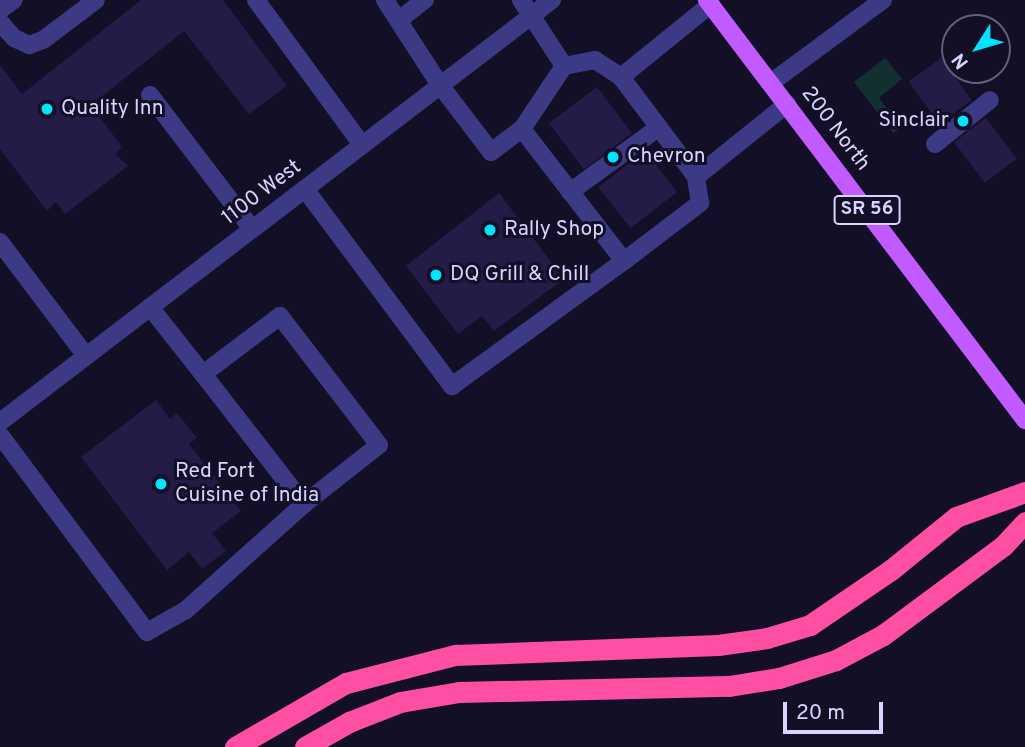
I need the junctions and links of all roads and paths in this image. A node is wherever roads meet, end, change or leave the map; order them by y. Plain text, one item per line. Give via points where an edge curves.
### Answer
1 (14, 0) edge
2 (96, 0) edge
3 (256, 0) edge
4 (385, 0) edge
5 (425, 0) edge
6 (521, 0) edge
7 (552, 0) edge
8 (882, 0) edge
9 (709, 2) edge
10 (0, 10) edge
11 (529, 18) junction
12 (399, 20) junction
13 (0, 22) edge
14 (564, 66) junction
15 (621, 77) junction
16 (772, 82) junction
17 (440, 85) junction
18 (150, 96) dead end
19 (990, 100) dead end
20 (787, 104) junction
21 (659, 127) junction
22 (522, 129) junction
23 (935, 144) dead end
24 (362, 145) junction
25 (696, 177) junction
26 (305, 189) junction
27 (570, 192) junction
28 (252, 229) junction
29 (0, 242) edge
30 (624, 261) junction
31 (150, 307) junction
32 (86, 356) junction
33 (203, 374) junction
34 (1025, 420) edge
35 (0, 422) edge
36 (0, 435) edge
37 (1025, 492) edge
38 (304, 504) junction
39 (1025, 522) edge
40 (235, 747) edge
41 (305, 747) edge

1 - 10 street
2 - 13 street via 43,40 29,45 14,38
3 - 24 street
4 - 12 street
5 - 12 street
6 - 11 street
7 - 11 street, 1100 West
8 - 16 street
9 - 15 street
9 - 16 main road, 200 North / SR 56
11 - 14 street
11 - 17 street, 1100 West
12 - 17 street
14 - 15 street via 595,60
14 - 22 street
15 - 21 street
16 - 20 main road, 200 North / SR 56
17 - 22 street via 491,152
17 - 24 street, 1100 West
18 - 28 street
19 - 23 street
20 - 25 street
20 - 34 main road, 200 North / SR 56
21 - 25 street
21 - 27 street
22 - 27 street
24 - 26 street, 1100 West
25 - 30 street via 699,203
26 - 28 street, 1100 West
26 - 30 street via 452,386
27 - 30 street
28 - 31 street, 1100 West
29 - 32 street
31 - 32 street, 1100 West
31 - 33 street
32 - 35 street, 1100 West
33 - 38 street
33 - 38 street via 280,316 379,445
36 - 38 street via 147,632 186,610
37 - 40 highway via 956,517 892,569 810,625 767,639 718,645 455,654 346,683
39 - 41 highway via 1003,546 883,635 836,660 779,678 729,686 459,692 400,702 349,722

